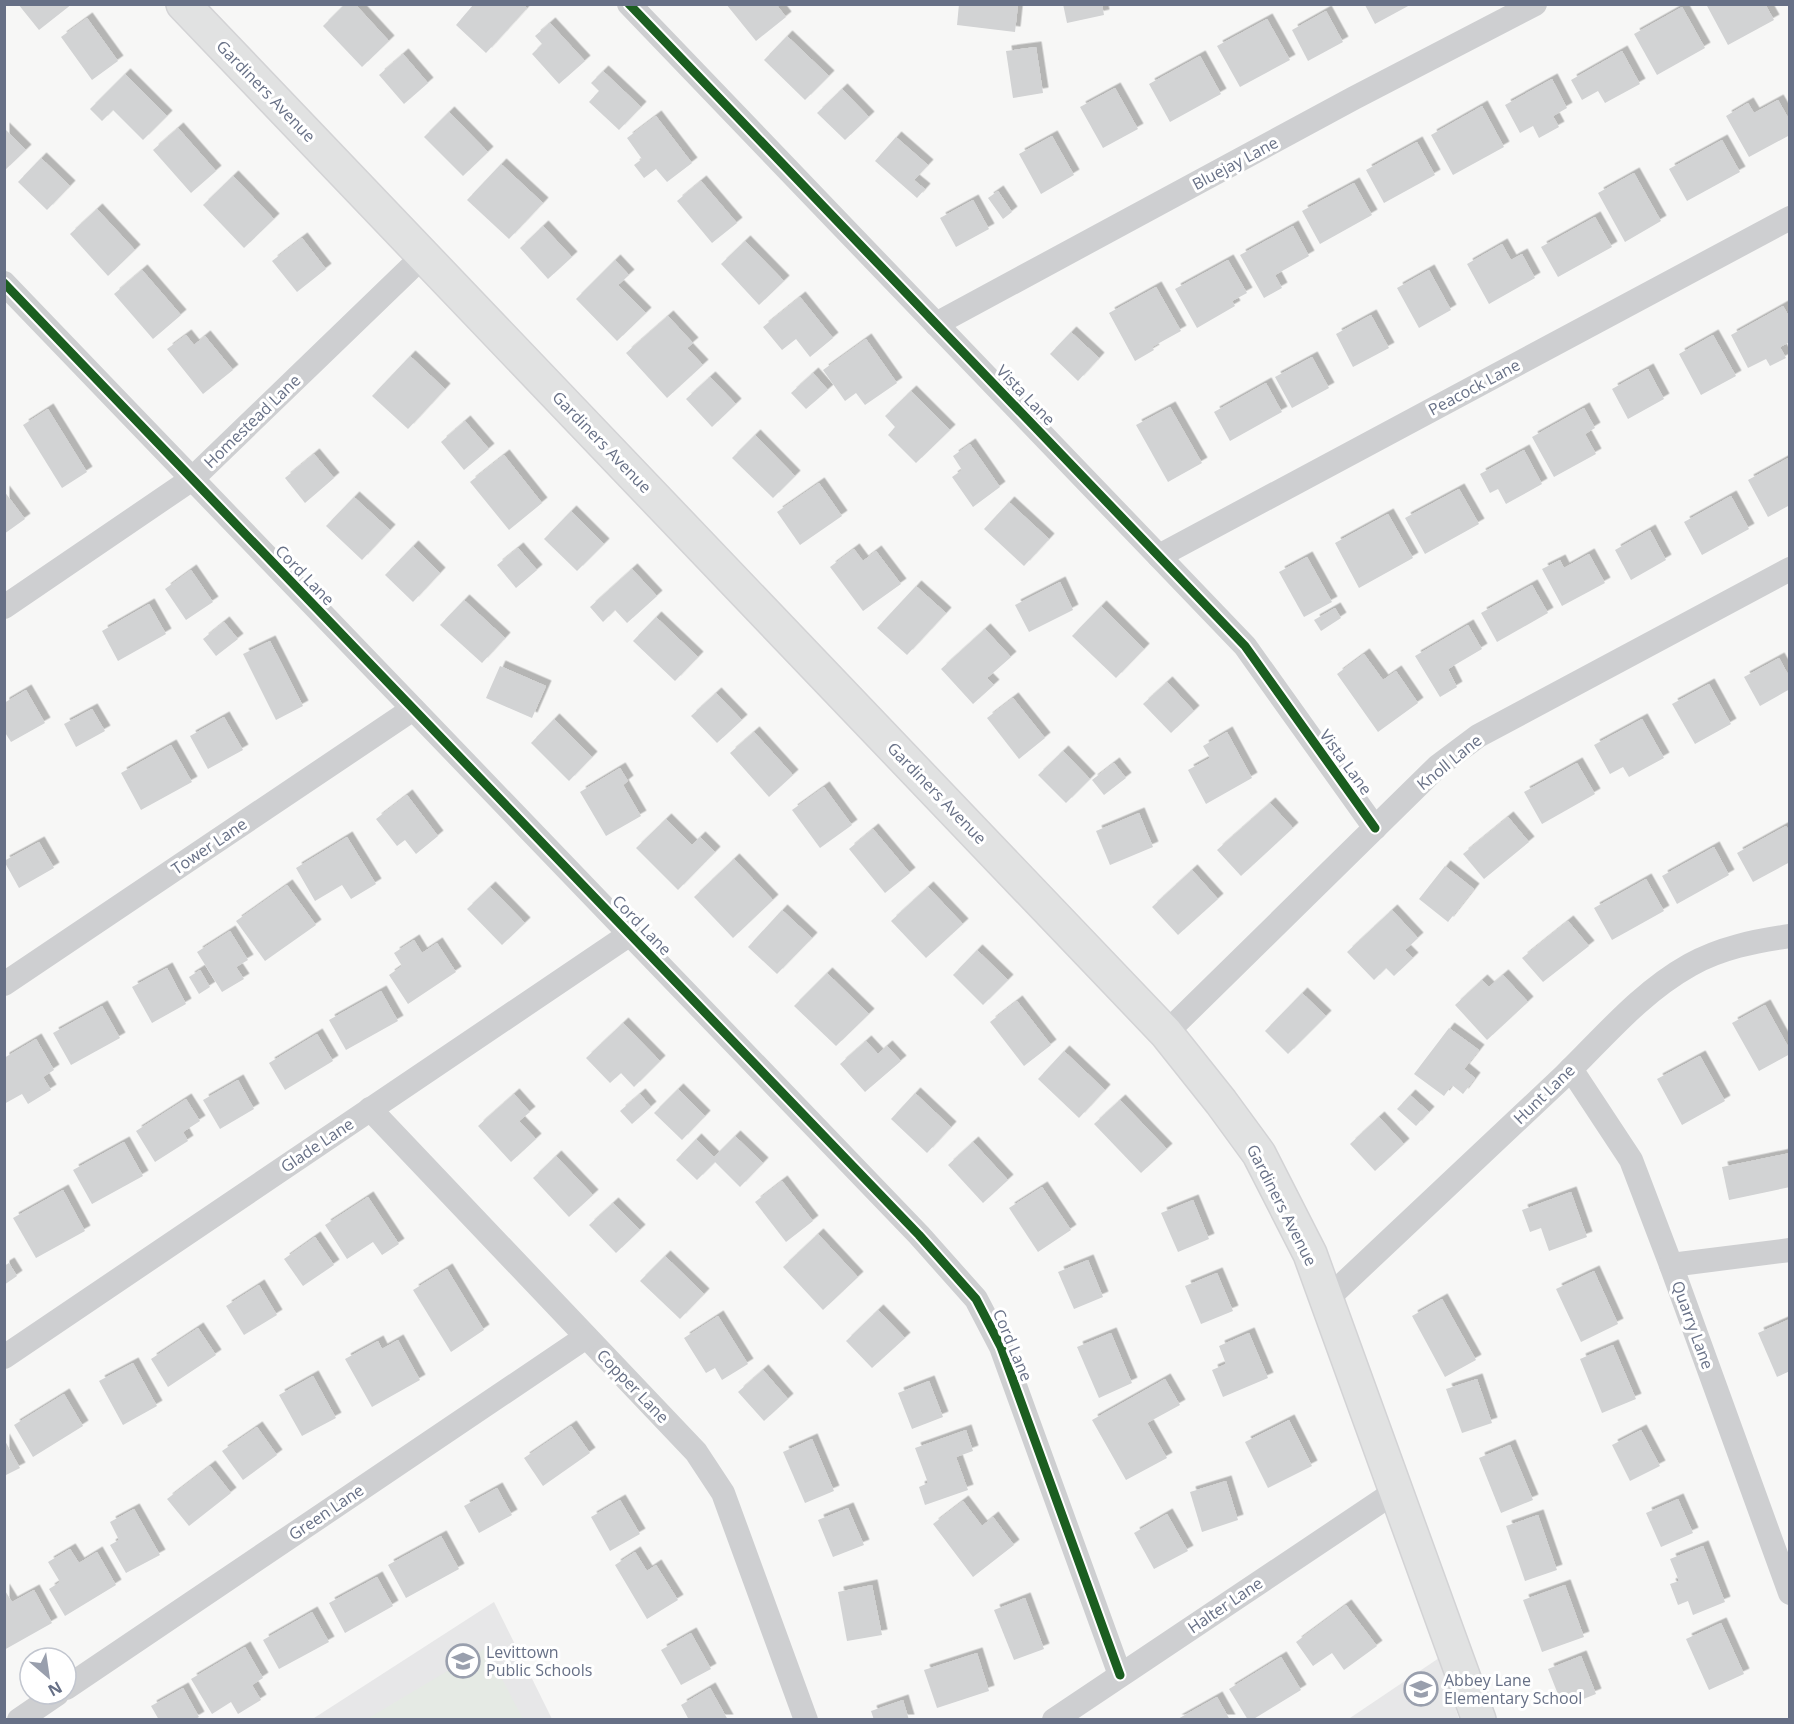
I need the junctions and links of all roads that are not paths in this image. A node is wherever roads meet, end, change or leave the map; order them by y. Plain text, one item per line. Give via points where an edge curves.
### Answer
1 (183, 4) edge
2 (629, 4) edge
3 (1534, 4) edge
4 (1790, 218) edge
5 (424, 255) junction
6 (4, 283) edge
7 (936, 324) junction
8 (192, 479) junction
9 (1159, 556) junction
10 (1790, 569) edge
11 (4, 607) edge
12 (413, 709) junction
13 (1375, 828) junction
14 (630, 934) junction
15 (1790, 936) edge
16 (4, 984) edge
17 (1166, 1033) junction
18 (1571, 1069) junction
19 (370, 1109) junction
20 (1790, 1250) edge
21 (1671, 1265) junction
22 (1325, 1301) junction
23 (586, 1337) junction
24 (4, 1356) edge
25 (1395, 1491) junction
26 (1790, 1593) edge
27 (1120, 1675) junction
28 (78, 1680) edge
29 (39, 1706) edge
30 (19, 1719) edge
31 (806, 1719) edge
32 (1054, 1719) edge
33 (1479, 1719) edge

1 - 5 main road, Gardiners Avenue
2 - 7 street, Vista Lane
3 - 7 street, Bluejay Lane
4 - 9 street, Peacock Lane
5 - 8 street, Homestead Lane
5 - 17 main road, Gardiners Avenue
6 - 8 street, Cord Lane
7 - 9 street, Vista Lane
8 - 11 street, Homestead Lane
8 - 12 street, Cord Lane
9 - 13 street, Vista Lane via 1245,646
10 - 13 street, Knoll Lane via 1478,736 1438,766
12 - 14 street, Cord Lane
12 - 16 street, Tower Lane
13 - 17 street, Knoll Lane
14 - 19 street, Glade Lane
14 - 27 street, Cord Lane via 920,1235 976,1299 1001,1347
15 - 18 street, Hunt Lane via 1715,952 1688,966 1647,994
17 - 22 main road, Gardiners Avenue via 1259,1154 1310,1254
18 - 21 street, Quarry Lane via 1631,1160
18 - 22 street, Hunt Lane
19 - 23 street, Copper Lane
19 - 24 street, Glade Lane
20 - 21 street
21 - 26 street, Quarry Lane
22 - 25 main road, Gardiners Avenue
23 - 28 street, Green Lane
23 - 31 street, Copper Lane via 696,1452 723,1493
25 - 27 street, Halter Lane
25 - 33 main road, Gardiners Avenue
27 - 32 street, Halter Lane
29 - 30 street

